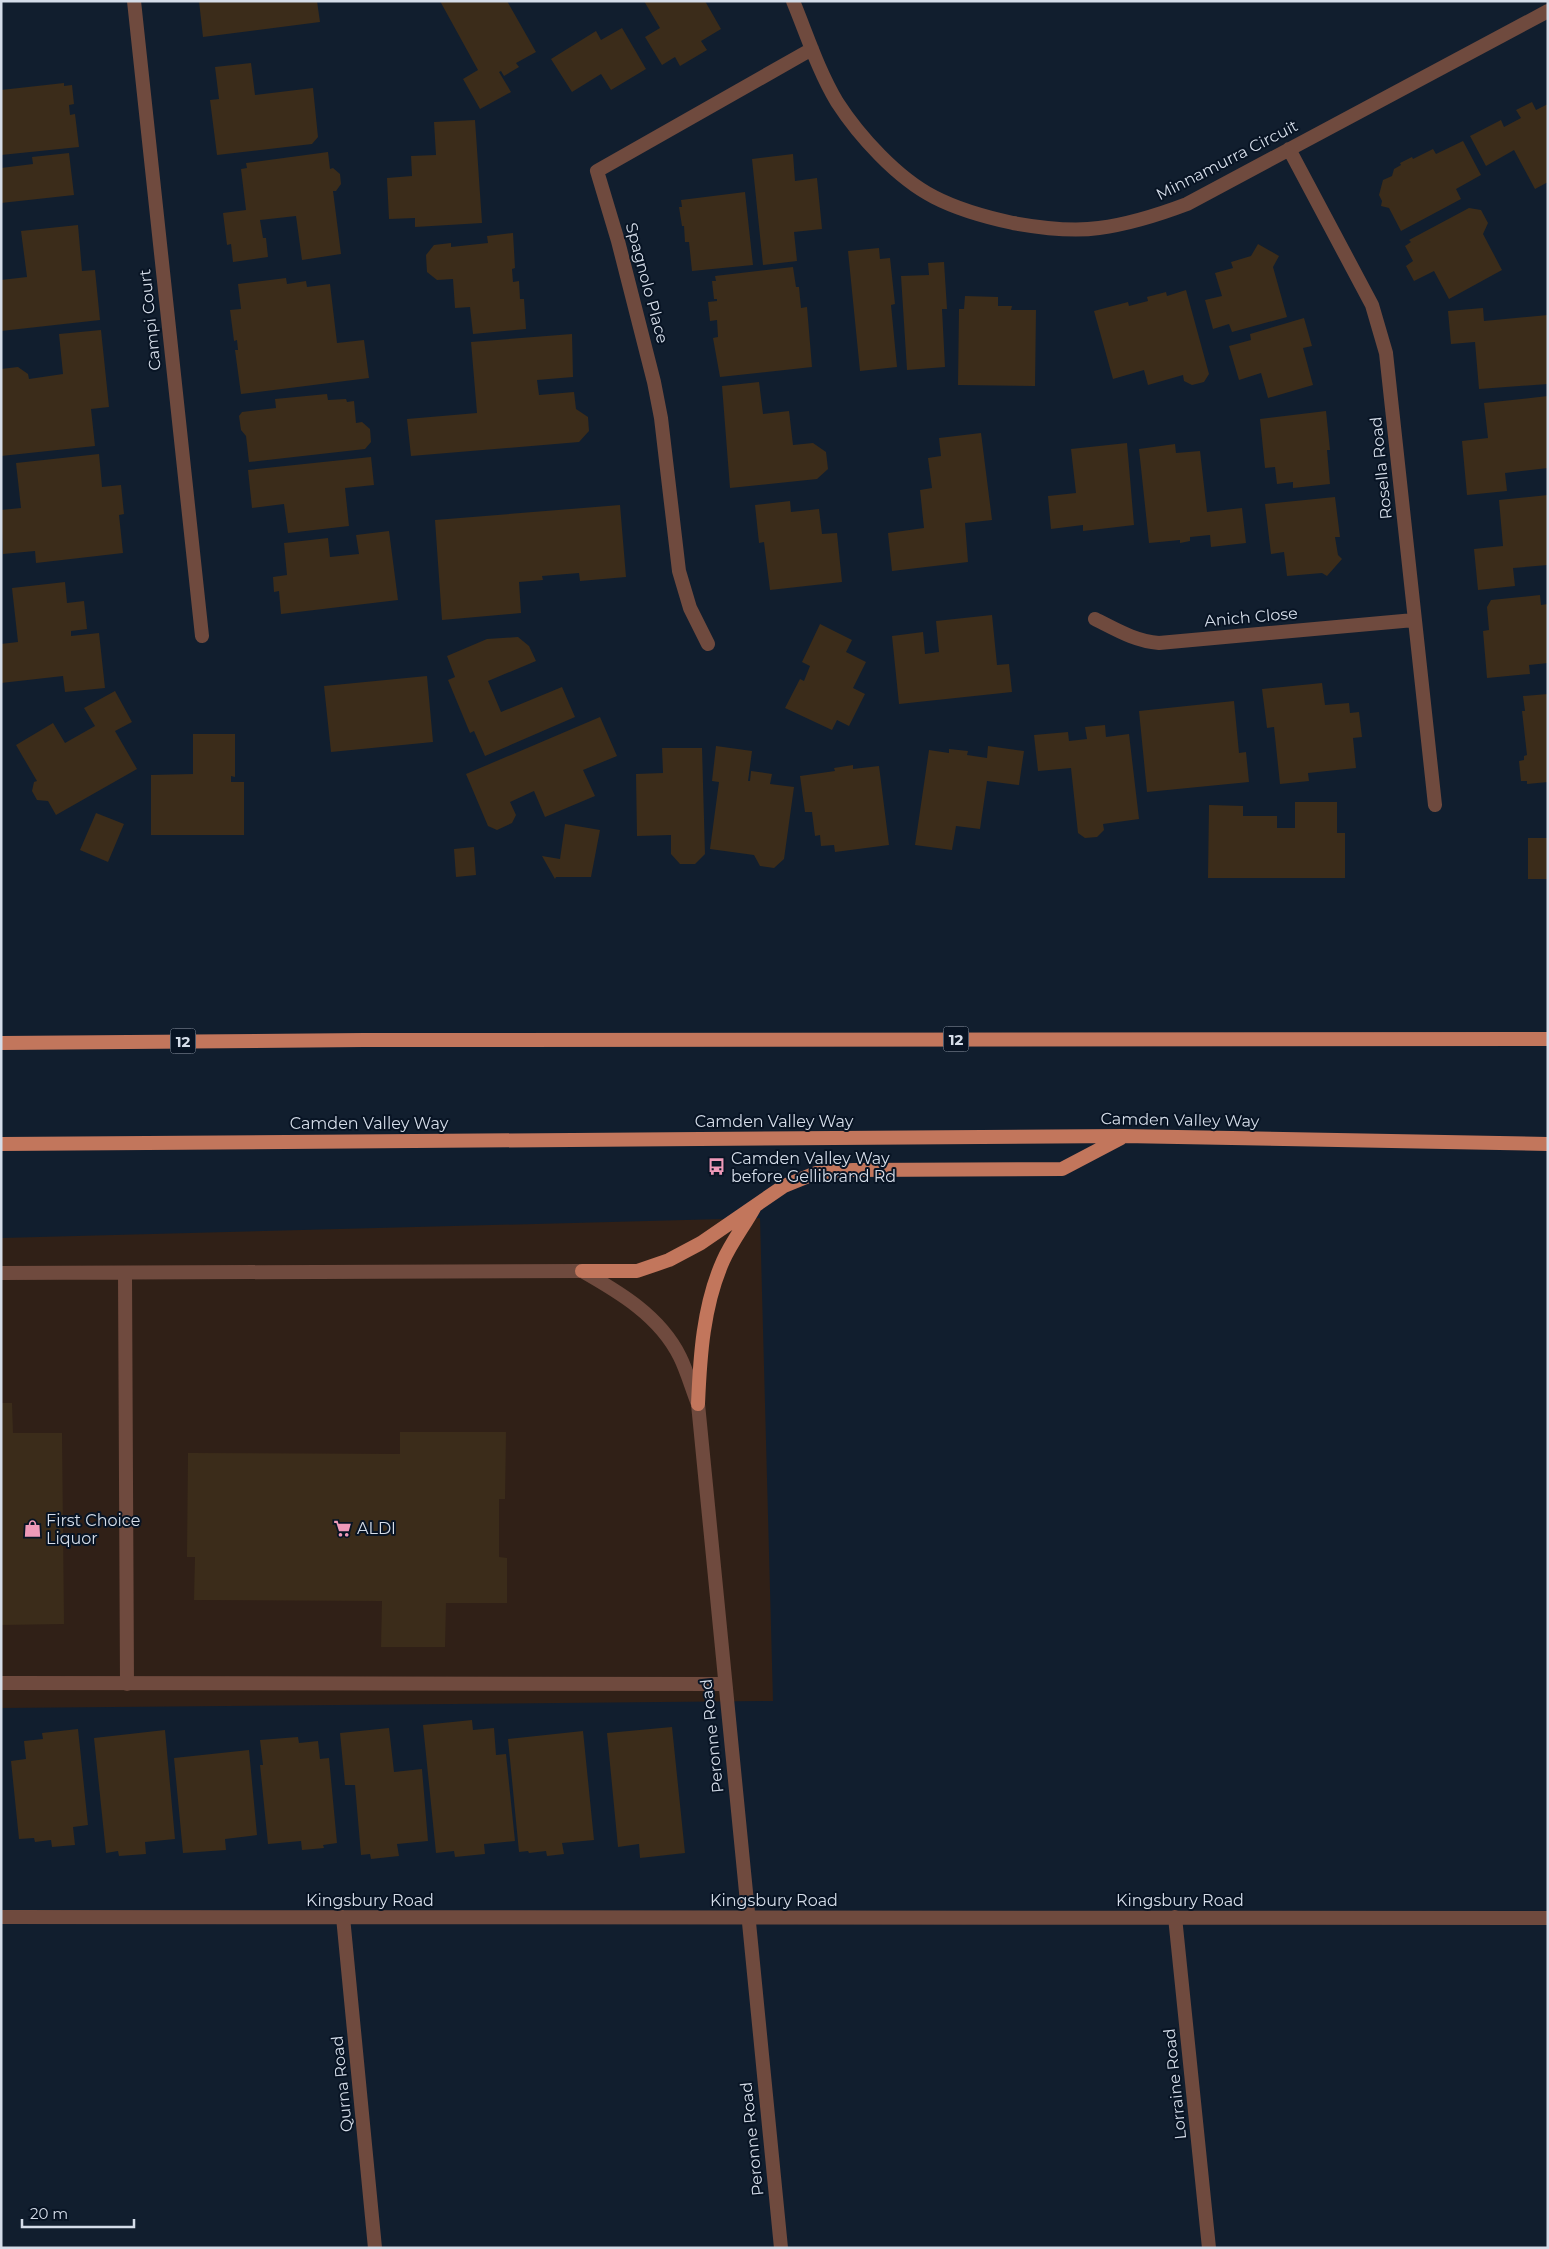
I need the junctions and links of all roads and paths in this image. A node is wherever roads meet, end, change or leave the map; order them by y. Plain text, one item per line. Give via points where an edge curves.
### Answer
1 (134, 1) edge
2 (793, 1) edge
3 (1548, 11) edge
4 (812, 49) junction
5 (1289, 150) junction
6 (1095, 619) dead end
7 (1414, 620) junction
8 (202, 636) dead end
9 (708, 644) dead end
10 (1435, 805) dead end
11 (1548, 1039) edge
12 (1, 1043) edge
13 (1124, 1136) junction
14 (1, 1144) edge
15 (1548, 1144) edge
16 (757, 1204) junction
17 (582, 1271) junction
18 (1, 1272) edge
19 (125, 1274) junction
20 (698, 1404) junction
21 (1, 1683) edge
22 (128, 1684) junction
23 (724, 1684) junction
24 (1, 1917) edge
25 (343, 1917) junction
26 (1175, 1917) junction
27 (748, 1918) junction
28 (1548, 1918) edge
29 (375, 2248) edge
30 (781, 2248) edge
31 (1209, 2248) edge

1 - 8 street, Campi Court
2 - 4 street, Minnamurra Circuit
3 - 5 street, Minnamurra Circuit
4 - 5 street, Minnamurra Circuit via 825,79 849,118 890,164 932,196 954,206 1036,228 1099,228 1138,221 1187,204
4 - 9 street, Spagnolo Place via 597,171 654,382 683,590
5 - 7 street, Rosella Road via 1372,305 1386,353
6 - 7 street, Anich Close via 1127,636 1159,643
7 - 10 street, Rosella Road
11 - 12 main road, 12
13 - 14 main road, Camden Valley Way
13 - 15 main road, Camden Valley Way
13 - 16 main road via 1062,1169 816,1173 784,1186
16 - 17 main road via 701,1243 669,1260 637,1271
16 - 20 main road via 723,1261 712,1295 701,1343
17 - 19 street
17 - 20 street, Peronne Road via 614,1289 657,1322 680,1356
18 - 19 street
19 - 22 street
20 - 23 street, Peronne Road
21 - 22 street
22 - 23 street
23 - 27 street, Peronne Road
24 - 25 street, Kingsbury Road
25 - 27 street, Kingsbury Road
25 - 29 street, Qurna Road
26 - 27 street, Kingsbury Road
26 - 28 street, Kingsbury Road
26 - 31 street, Lorraine Road
27 - 30 street, Peronne Road

